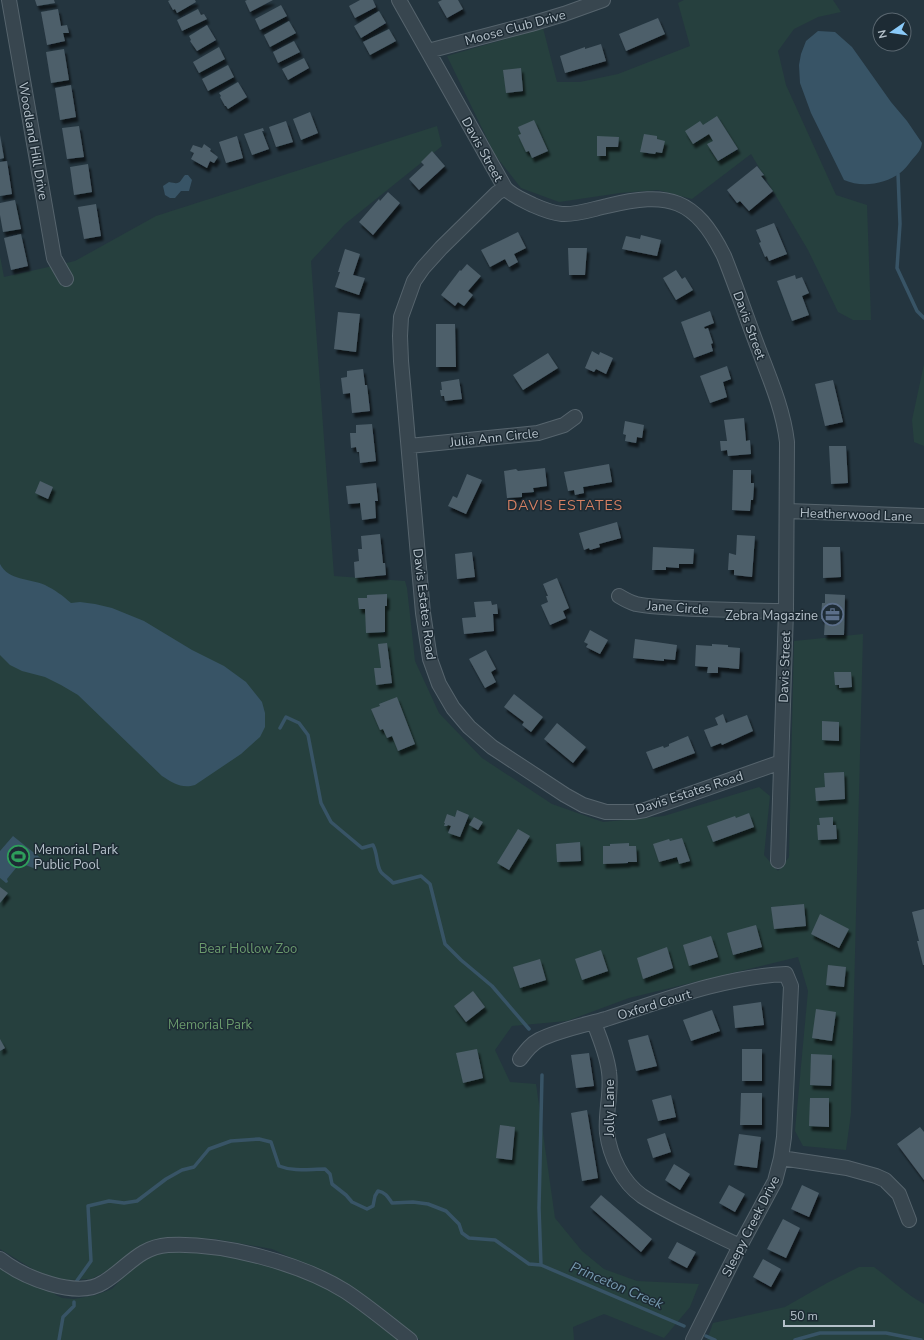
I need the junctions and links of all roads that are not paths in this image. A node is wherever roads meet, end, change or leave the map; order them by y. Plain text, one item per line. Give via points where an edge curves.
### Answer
1 (9, 0) edge
2 (399, 0) edge
3 (602, 0) edge
4 (428, 51) junction
5 (505, 188) junction
6 (66, 279) dead end
7 (575, 417) dead end
8 (409, 446) junction
9 (788, 511) junction
10 (924, 516) edge
11 (619, 596) dead end
12 (786, 610) junction
13 (781, 762) junction
14 (778, 861) dead end
15 (791, 986) joint
16 (594, 1022) junction
17 (520, 1059) dead end
18 (781, 1158) junction
19 (909, 1220) dead end
20 (740, 1246) junction
21 (0, 1259) edge
22 (410, 1340) edge
23 (693, 1340) edge

1 - 6 street, Woodland Hill Drive via 54,258
2 - 4 street, Davis Street
3 - 4 street, Moose Club Drive via 531,24
4 - 5 street, Davis Street
5 - 8 street, Davis Estates Road via 462,226 432,258 414,281 408,296 401,317 400,336
5 - 9 street, Davis Street via 522,200 562,214 579,213 631,200 653,199 682,205 704,222 724,256 773,384 787,442
7 - 8 street, Julia Ann Circle via 564,425 538,433
8 - 13 street, Davis Estates Road via 430,659 438,684 453,708 480,738 583,805 611,812 645,810
9 - 10 street, Heatherwood Lane
9 - 12 street, Davis Street
11 - 12 street, Jane Circle via 635,604 654,606
12 - 13 street, Davis Street
13 - 14 street, Davis Street
15 - 16 street, Oxford Court via 786,974 736,980
15 - 18 street, Sleepy Creek Drive
16 - 17 street, Oxford Court via 540,1040 528,1048
16 - 20 street, Jolly Lane via 609,1073 607,1134 618,1169 640,1195
18 - 19 street via 847,1168 885,1180 899,1194
18 - 20 street, Sleepy Creek Drive via 775,1181
20 - 23 street, Sleepy Creek Drive
21 - 22 street via 35,1278 59,1287 82,1289 104,1283 141,1253 152,1248 167,1245 212,1247 291,1266 321,1278 345,1292

